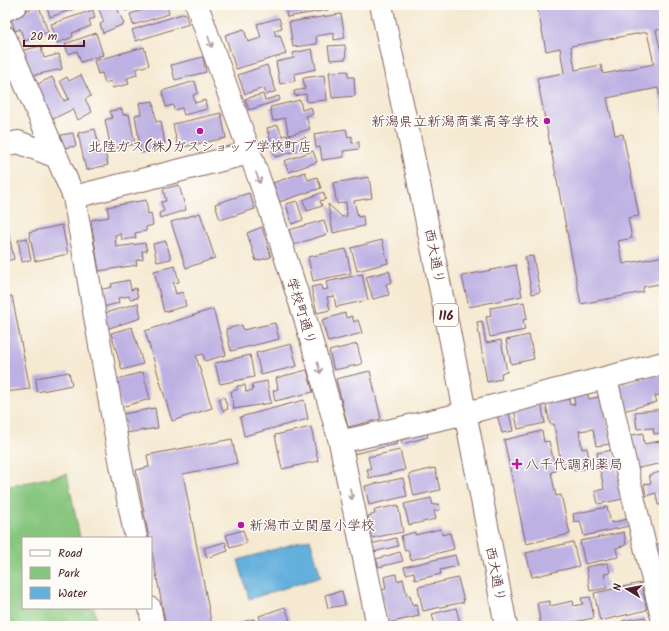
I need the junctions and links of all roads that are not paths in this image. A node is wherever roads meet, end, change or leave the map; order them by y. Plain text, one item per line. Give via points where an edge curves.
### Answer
1 (16, 5) edge
2 (197, 5) edge
3 (381, 5) edge
4 (5, 10) edge
5 (5, 37) edge
6 (5, 145) edge
7 (250, 153) junction
8 (57, 157) junction
9 (74, 197) junction
10 (664, 363) edge
11 (606, 378) junction
12 (466, 414) junction
13 (340, 442) junction
14 (136, 537) edge
15 (150, 609) edge
16 (153, 626) edge
17 (378, 626) edge
18 (506, 626) edge
19 (664, 626) edge

1 - 4 main road
2 -> 7 main road, 学校町通り
3 - 12 main road, 西大通り / 116 via 420,182
5 - 8 main road
6 - 8 main road via 18,142
7 - 9 main road
7 -> 13 main road, 学校町通り via 305,318
8 - 9 main road
9 - 14 main road
10 - 11 main road
11 - 12 main road
11 - 19 main road
12 - 13 main road
12 - 18 main road, 西大通り / 116
13 -> 17 main road, 学校町通り
15 - 16 main road

